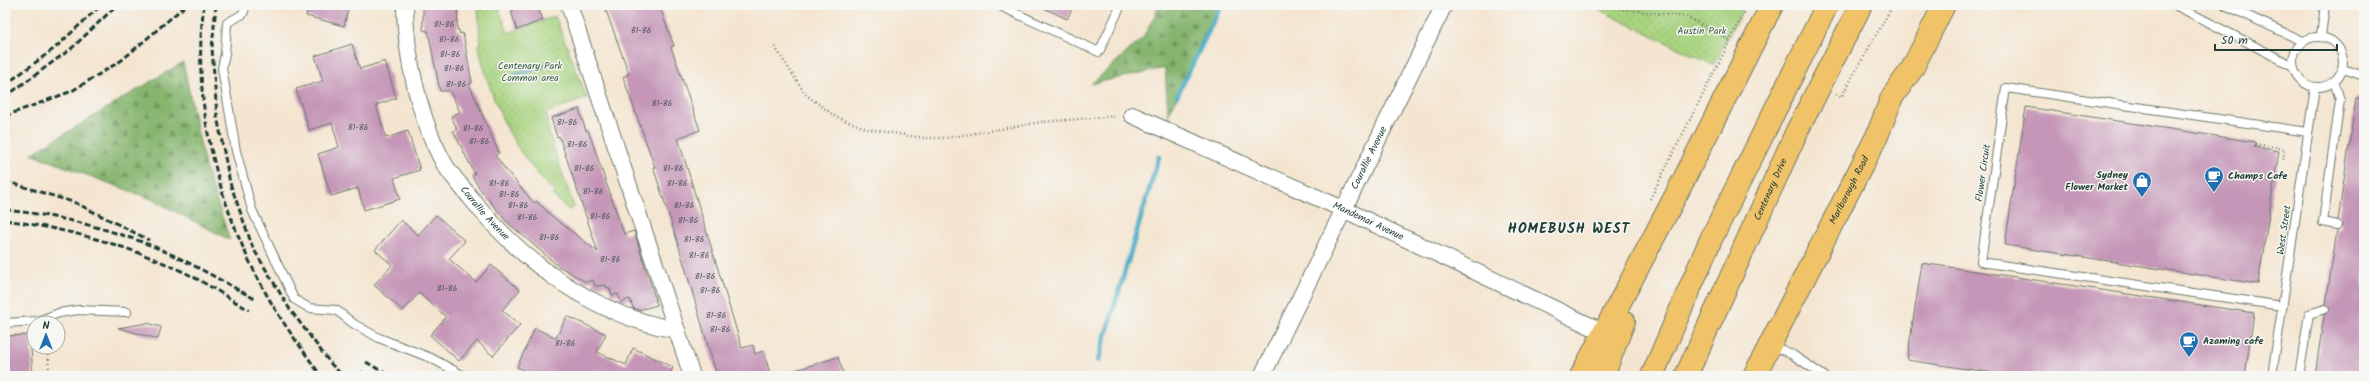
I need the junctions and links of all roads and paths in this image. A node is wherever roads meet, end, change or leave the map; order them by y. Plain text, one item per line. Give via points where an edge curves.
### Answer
1 (246, 5) edge
2 (405, 5) edge
3 (569, 5) edge
4 (998, 5) edge
5 (1121, 5) edge
6 (1444, 5) edge
7 (1603, 5) edge
8 (1748, 5) edge
9 (1772, 5) edge
10 (1827, 5) edge
11 (1861, 5) edge
12 (1893, 5) edge
13 (1930, 5) edge
14 (1944, 5) edge
15 (2174, 5) edge
16 (2225, 5) edge
17 (2325, 5) edge
18 (2321, 36) junction
19 (1730, 40) junction
20 (2302, 41) junction
21 (776, 47) dead end
22 (1750, 51) junction
23 (2293, 66) junction
24 (2343, 69) junction
25 (2364, 76) edge
26 (2334, 81) junction
27 (2315, 87) junction
28 (1835, 94) dead end
29 (1892, 97) junction
30 (1132, 115) joint
31 (2308, 132) junction
32 (2255, 144) dead end
33 (2283, 160) dead end
34 (1676, 195) junction
35 (1648, 204) dead end
36 (1345, 210) junction
37 (2337, 225) dead end
38 (2282, 306) junction
39 (2325, 309) dead end
40 (127, 312) dead end
41 (5, 323) edge
42 (677, 330) junction
43 (1603, 332) junction
44 (1770, 345) junction
45 (48, 355) edge
46 (49, 376) edge
47 (464, 376) edge
48 (692, 376) edge
49 (1262, 376) edge
50 (1581, 376) edge
51 (1603, 376) edge
52 (1652, 376) edge
53 (1686, 376) edge
54 (1754, 376) edge
55 (1824, 376) edge
56 (2272, 376) edge
57 (2299, 376) edge

1 - 47 lane via 243,14 227,23 222,77 232,133 252,210 294,299 309,308 336,310 379,338 431,358
2 - 42 street, Courallie Avenue via 406,39 415,86 437,149 446,167 483,213 546,272 577,293 633,319
3 - 42 street
4 - 5 lane via 1099,52
6 - 36 street, Courallie Avenue
7 - 19 path via 1687,17
8 - 19 path
9 - 22 highway
10 - 52 highway via 1711,239
11 - 53 highway, Centenary Drive via 1797,131
12 - 28 path via 1841,97
13 - 29 highway via 1903,62
14 - 29 highway, Marlborough Road via 1912,69
15 - 23 lane
16 - 20 lane
17 - 18 lane
18 - 20 lane
18 - 24 lane via 2330,39 2342,52
19 - 22 path
19 - 35 path
20 - 23 lane via 2295,51
21 - 30 path via 805,94 836,117 868,130 924,138 946,138 1042,122
22 - 34 highway
23 - 27 lane via 2300,79
24 - 25 lane
24 - 26 lane
26 - 27 lane via 2324,87
26 - 37 lane via 2340,100 2323,222
27 - 31 lane, West Street
29 - 44 highway, Marlborough Road via 1877,136
30 - 36 street, Mandemar Avenue
31 - 38 lane, West Street
31 - 38 lane, Flower Circuit via 2006,88 1980,262
32 - 33 path via 2285,149
34 - 43 highway
34 - 51 highway
36 - 43 street, Mandemar Avenue
36 - 49 street, Courallie Avenue
38 - 56 lane, West Street
39 - 57 lane via 2309,314
40 - 41 lane via 78,310 38,321
42 - 48 street
43 - 50 highway
44 - 54 highway, Marlborough Road
44 - 55 lane via 1793,355
45 - 46 path

